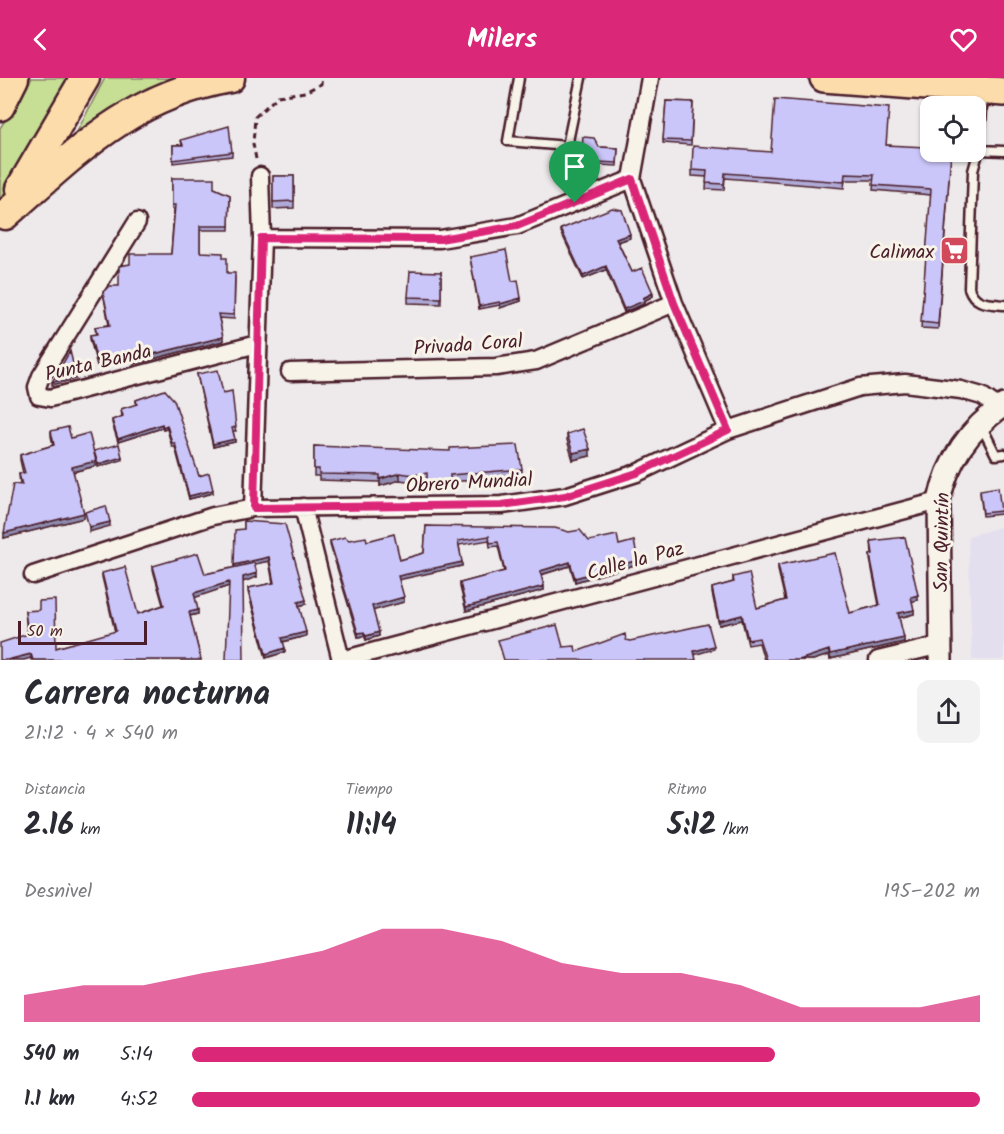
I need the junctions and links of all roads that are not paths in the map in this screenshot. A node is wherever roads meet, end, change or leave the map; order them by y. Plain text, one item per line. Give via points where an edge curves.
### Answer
1 (14, 78) edge
2 (85, 78) edge
3 (230, 78) edge
4 (519, 78) edge
5 (581, 78) edge
6 (650, 78) edge
7 (824, 78) edge
8 (994, 92) edge
9 (0, 106) edge
10 (986, 123) edge
11 (986, 150) edge
12 (1004, 151) edge
13 (976, 162) edge
14 (260, 176) road end
15 (632, 179) junction
16 (2, 218) edge
17 (137, 222) dead end
18 (261, 238) junction
19 (674, 303) junction
20 (1004, 304) edge
21 (257, 344) junction
22 (290, 372) dead end
23 (1002, 407) edge
24 (980, 424) junction
25 (728, 430) junction
26 (1004, 454) edge
27 (939, 501) junction
28 (303, 507) junction
29 (254, 508) junction
30 (33, 575) dead end
31 (941, 653) edge
32 (342, 660) edge
33 (878, 660) edge

1 - 9 highway
2 - 16 highway
3 - 16 highway via 167,97 109,126
4 - 5 lane via 508,141 567,146
6 - 15 street
7 - 8 main road
8 - 10 lane
11 - 12 lane
13 - 20 lane via 969,288 978,303
14 - 18 street
15 - 18 street via 517,226 440,239
15 - 19 street
17 - 21 street, Punta Banda via 41,376 39,396 50,398
18 - 21 street
19 - 22 street, Privada Coral via 536,361 473,368
19 - 25 street
21 - 29 street
23 - 24 street, San Quintín
23 - 25 street, Obrero Mundial via 961,390 905,383 860,387
24 - 26 lane via 992,450
24 - 27 street, San Quintín via 952,461
25 - 28 street, Obrero Mundial via 637,473 565,496 502,505
27 - 31 street, San Quintín
27 - 32 street, Calle la Paz
28 - 29 street, Obrero Mundial
28 - 32 street
29 - 30 street, Obrero Mundial via 213,516
31 - 33 street

